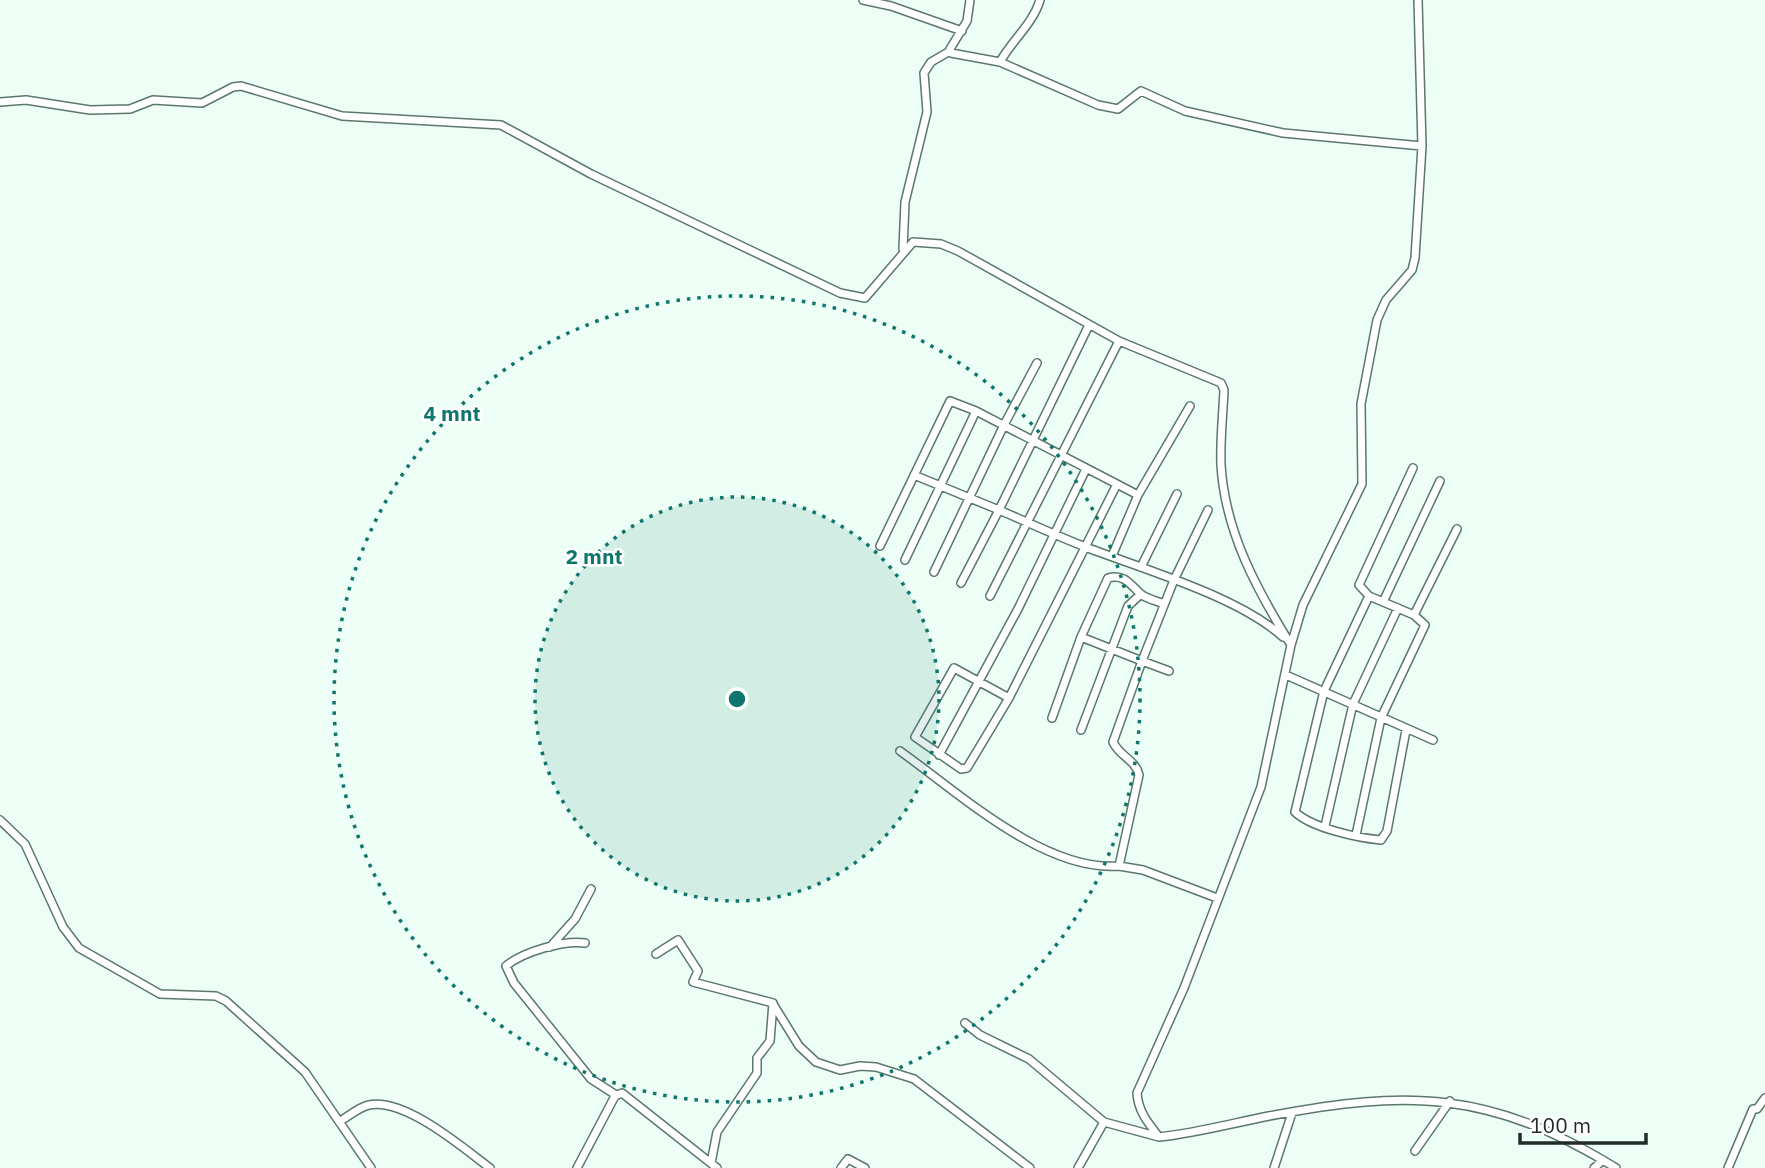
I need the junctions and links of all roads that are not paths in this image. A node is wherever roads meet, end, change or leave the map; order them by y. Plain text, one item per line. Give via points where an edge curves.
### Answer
1 (863, 0) edge
2 (970, 0) edge
3 (1040, 0) edge
4 (1418, 0) edge
5 (962, 30) junction
6 (950, 51) junction
7 (1000, 62) junction
8 (0, 102) edge
9 (1422, 146) junction
10 (903, 250) junction
11 (1089, 326) junction
12 (1119, 341) junction
13 (1037, 363) dead end
14 (1190, 406) dead end
15 (976, 411) junction
16 (1004, 425) junction
17 (1034, 441) junction
18 (1060, 455) junction
19 (1086, 468) junction
20 (1413, 468) dead end
21 (914, 475) junction
22 (1440, 481) dead end
23 (1117, 484) junction
24 (939, 487) junction
25 (1177, 494) dead end
26 (1138, 495) junction
27 (969, 499) junction
28 (999, 510) junction
29 (1208, 510) dead end
30 (1027, 521) junction
31 (1457, 529) dead end
32 (1056, 535) junction
33 (880, 546) dead end
34 (1085, 547) junction
35 (1112, 556) junction
36 (905, 560) dead end
37 (1141, 567) junction
38 (934, 572) dead end
39 (1174, 580) junction
40 (961, 583) dead end
41 (1141, 594) junction
42 (990, 596) dead end
43 (1369, 596) junction
44 (1383, 602) junction
45 (1164, 604) junction
46 (1398, 608) junction
47 (1414, 615) junction
48 (1082, 637) junction
49 (1292, 645) junction
50 (1110, 649) junction
51 (1142, 662) junction
52 (1169, 671) dead end
53 (1286, 675) junction
54 (981, 682) junction
55 (1324, 691) junction
56 (1009, 698) junction
57 (1353, 704) junction
58 (1052, 718) dead end
59 (1381, 718) junction
60 (1081, 730) dead end
61 (1406, 730) junction
62 (1433, 740) dead end
63 (901, 751) dead end
64 (939, 755) junction
65 (0, 820) edge
66 (1325, 826) junction
67 (1356, 835) junction
68 (1119, 866) junction
69 (591, 889) dead end
70 (1217, 898) junction
71 (585, 943) dead end
72 (549, 948) junction
73 (656, 954) dead end
74 (773, 1003) junction
75 (965, 1023) dead end
76 (616, 1095) junction
77 (1765, 1098) edge
78 (1450, 1101) junction
79 (1292, 1113) junction
80 (340, 1121) junction
81 (1104, 1122) junction
82 (1159, 1137) junction
83 (1415, 1151) dead end
84 (1603, 1160) junction
85 (714, 1166) edge
86 (371, 1168) edge
87 (490, 1168) edge
88 (577, 1168) edge
89 (841, 1168) edge
90 (865, 1168) edge
91 (1030, 1168) edge
92 (1078, 1168) edge
93 (1274, 1168) edge
94 (1594, 1168) edge
95 (1616, 1168) edge
96 (1728, 1168) edge

1 - 5 street
2 - 5 street
3 - 7 street
4 - 9 street
5 - 6 street
6 - 7 street
6 - 10 street via 931,62 924,73 926,112 905,202
7 - 9 street via 1110,109 1118,109 1141,91 1185,111 1283,133
8 - 10 street via 130,109 153,100 202,103 241,86 342,116 495,123 591,174 850,296 865,299
9 - 49 street via 1414,264 1386,300 1366,370 1362,484 1303,605
10 - 11 street via 913,242 942,244
11 - 12 street
11 - 17 street
12 - 18 street
12 - 49 street via 1221,383 1221,465 1233,529 1263,599
13 - 16 street
14 - 26 street
15 - 16 street
15 - 21 street via 950,401
15 - 24 street
16 - 17 street
16 - 27 street
17 - 18 street
17 - 28 street
18 - 19 street
18 - 30 street
19 - 23 street
19 - 32 street
20 - 43 street via 1359,584
21 - 24 street
21 - 33 street
22 - 44 street
23 - 26 street
23 - 34 street
24 - 27 street
24 - 36 street
25 - 37 street
26 - 35 street
27 - 28 street
27 - 38 street
28 - 30 street
28 - 40 street
29 - 39 street
30 - 32 street
30 - 42 street
31 - 47 street
32 - 34 street
32 - 54 street
34 - 35 street
34 - 56 street
35 - 37 street
37 - 39 street
39 - 45 street
39 - 49 street via 1266,621
41 - 45 street
41 - 48 street via 1129,581 1108,578
41 - 50 street via 1128,606
43 - 44 street
43 - 55 street
44 - 46 street
45 - 51 street
46 - 47 street
46 - 57 street
47 - 59 street via 1425,625
48 - 50 street
48 - 58 street
49 - 53 street
50 - 51 street
50 - 60 street
51 - 52 street
51 - 68 street via 1113,742 1139,775
53 - 55 street
53 - 70 street via 1261,787
54 - 56 street
54 - 64 street
54 - 64 street via 954,668 915,733 916,739
55 - 57 street
55 - 66 street via 1295,809 1297,816
56 - 64 street via 965,770
57 - 59 street
57 - 66 street
59 - 61 street
59 - 67 street
61 - 62 street
61 - 67 street via 1384,837
63 - 68 street via 1040,848 1073,861
65 - 80 street via 25,844 75,944 160,994 208,995 226,1001 305,1072
66 - 67 street
68 - 70 street via 1143,870
69 - 72 street via 575,919
70 - 82 street via 1160,1047 1137,1093 1139,1107
71 - 72 street
72 - 76 street via 511,962 506,966 511,978 591,1079
73 - 74 street via 678,940 698,971 694,982
74 - 85 street via 770,1041 757,1058 757,1073 717,1132
74 - 91 street via 799,1045 817,1062 840,1070 860,1066 888,1069 914,1079
75 - 81 street via 1029,1059
76 - 85 street via 626,1095
76 - 88 street
77 - 96 street via 1753,1109
78 - 79 street via 1372,1099
78 - 83 street
78 - 84 street via 1528,1124
79 - 82 street
79 - 93 street
80 - 86 street
80 - 87 street via 372,1104 398,1108
81 - 82 street
81 - 92 street
84 - 94 street
84 - 95 street
89 - 90 street via 848,1158

